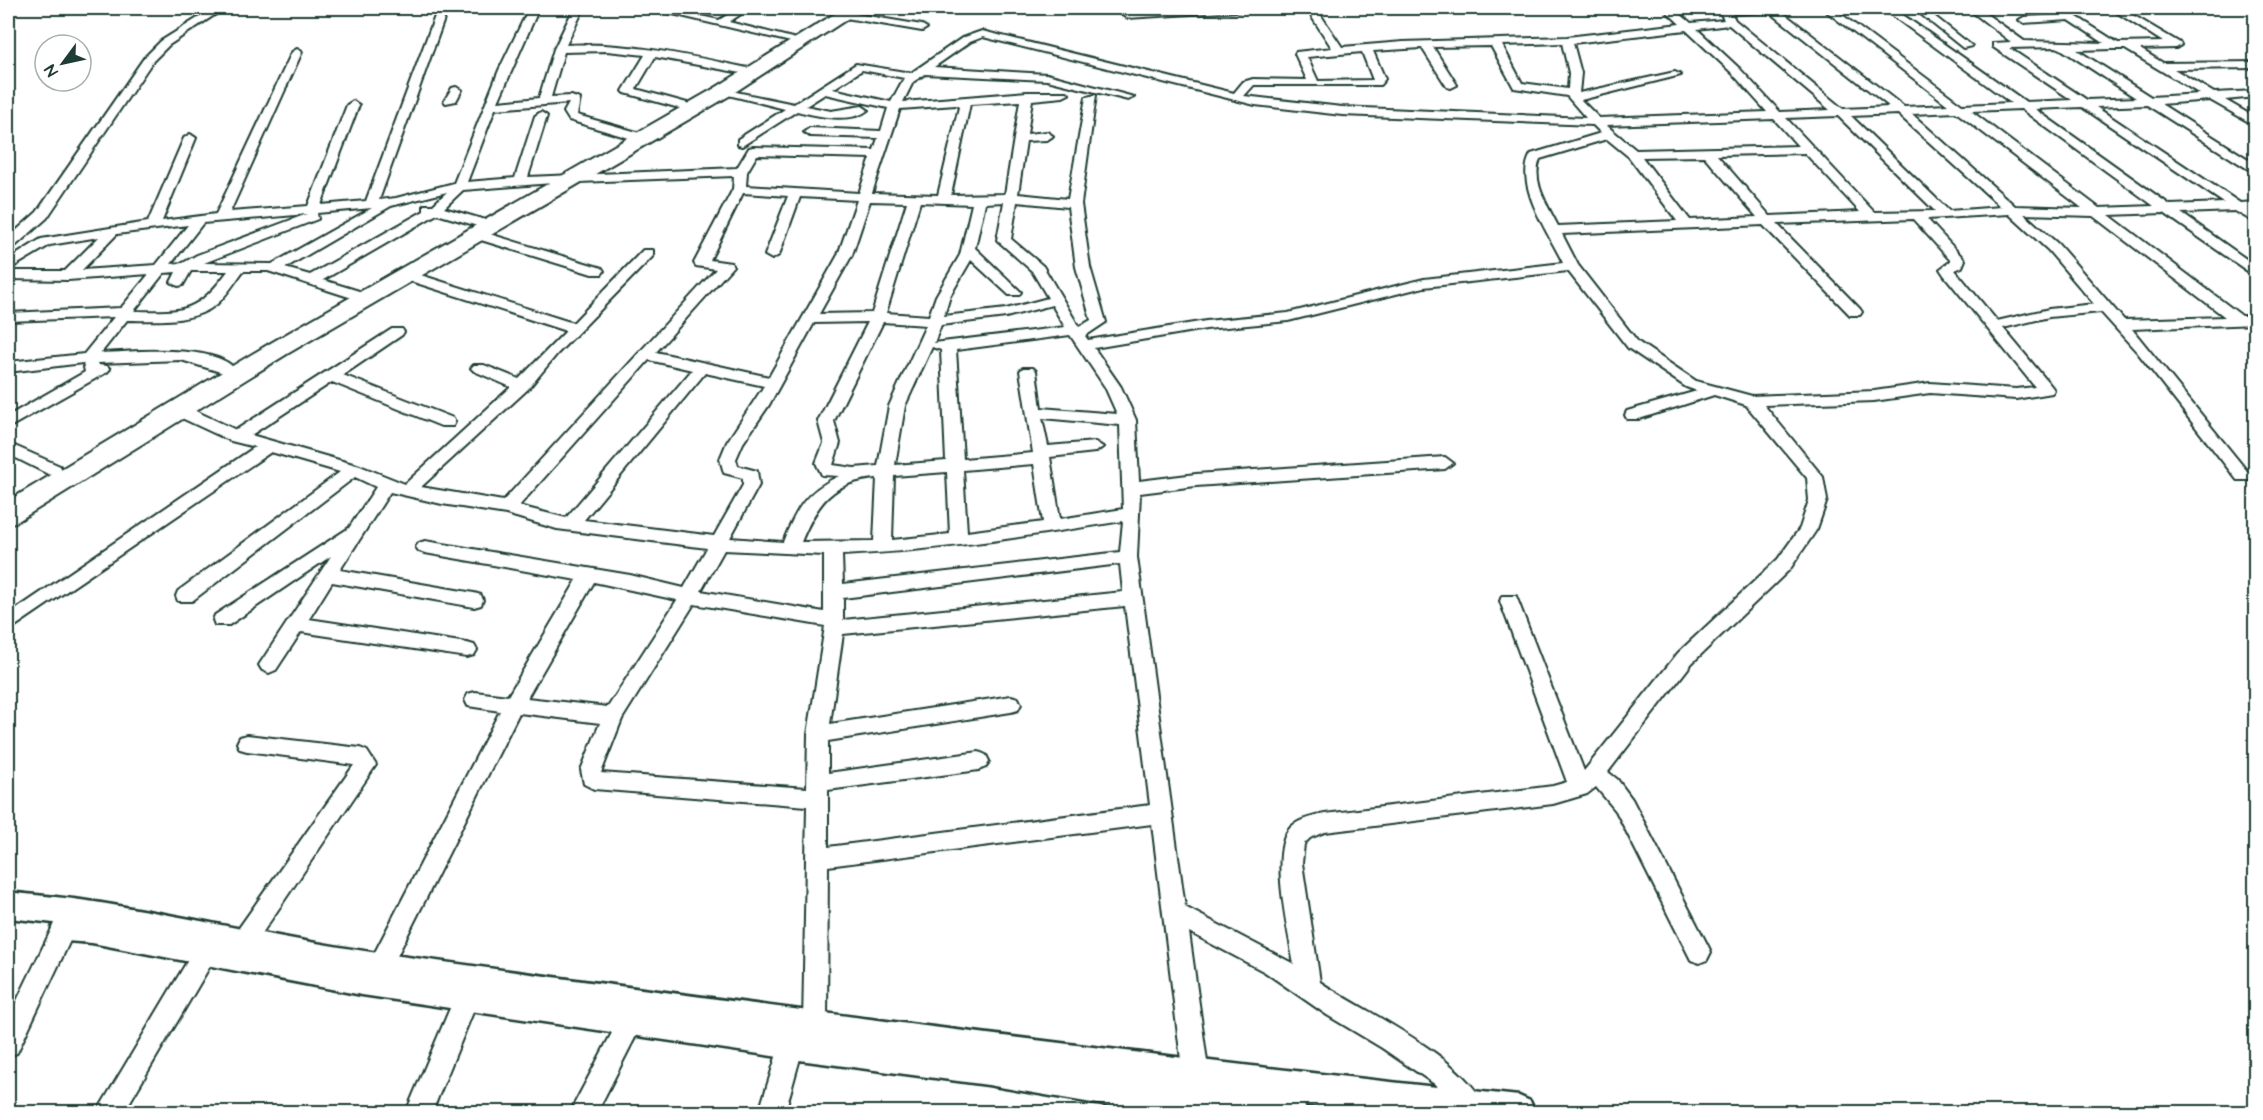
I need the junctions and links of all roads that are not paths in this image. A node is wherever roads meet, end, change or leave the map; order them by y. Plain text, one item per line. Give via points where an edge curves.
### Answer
1 (220, 8) edge
2 (443, 8) edge
3 (534, 8) edge
4 (579, 8) edge
5 (652, 8) edge
6 (745, 8) edge
7 (1240, 8) edge
8 (1311, 8) edge
9 (1668, 8) edge
10 (1778, 8) edge
11 (1827, 8) edge
12 (1887, 8) edge
13 (1917, 8) edge
14 (1972, 8) edge
15 (2057, 8) edge
16 (2115, 8) edge
17 (1724, 9) edge
18 (682, 10) edge
19 (847, 10) edge
20 (1127, 15) dead end
21 (2072, 17) junction
22 (2024, 20) dead end
23 (1731, 22) junction
24 (719, 24) junction
25 (922, 28) dead end
26 (1689, 28) junction
27 (791, 39) junction
28 (1567, 40) junction
29 (1495, 42) junction
30 (1425, 44) junction
31 (2021, 44) junction
32 (1982, 45) junction
33 (2065, 47) junction
34 (2123, 47) junction
35 (1365, 48) junction
36 (1946, 48) junction
37 (559, 49) junction
38 (1339, 51) junction
39 (297, 52) dead end
40 (651, 54) junction
41 (2256, 65) edge
42 (2161, 66) junction
43 (747, 71) junction
44 (917, 73) junction
45 (1675, 75) dead end
46 (1314, 84) junction
47 (1451, 85) dead end
48 (456, 90) dead end
49 (824, 90) junction
50 (722, 92) junction
51 (1063, 94) dead end
52 (2256, 94) edge
53 (1027, 96) junction
54 (1573, 96) junction
55 (1092, 97) dead end
56 (1128, 97) dead end
57 (2212, 97) junction
58 (1237, 98) junction
59 (2150, 100) junction
60 (450, 101) dead end
61 (544, 101) junction
62 (958, 101) junction
63 (2086, 103) junction
64 (353, 105) dead end
65 (683, 105) junction
66 (895, 105) junction
67 (491, 106) junction
68 (2025, 106) junction
69 (796, 108) junction
70 (1959, 108) junction
71 (862, 110) dead end
72 (1902, 111) junction
73 (1841, 113) junction
74 (831, 115) junction
75 (541, 116) dead end
76 (1777, 116) junction
77 (1597, 122) junction
78 (2256, 123) edge
79 (1608, 134) junction
80 (633, 135) junction
81 (885, 135) junction
82 (1047, 136) dead end
83 (190, 138) dead end
84 (1021, 138) junction
85 (742, 142) dead end
86 (1809, 149) junction
87 (1708, 153) junction
88 (878, 154) junction
89 (1633, 154) junction
90 (2256, 170) edge
91 (741, 172) junction
92 (561, 179) junction
93 (520, 182) junction
94 (459, 187) junction
95 (740, 189) junction
96 (796, 191) junction
97 (863, 197) junction
98 (915, 197) junction
99 (1011, 197) junction
100 (944, 198) junction
101 (979, 200) junction
102 (396, 202) junction
103 (371, 204) junction
104 (1074, 204) junction
105 (2256, 206) edge
106 (2238, 207) junction
107 (327, 209) junction
108 (435, 210) junction
109 (2015, 210) junction
110 (312, 211) junction
111 (2170, 211) junction
112 (2095, 212) junction
113 (1916, 214) junction
114 (1946, 215) junction
115 (1870, 216) junction
116 (221, 217) junction
117 (2256, 219) edge
118 (199, 220) junction
119 (1768, 222) junction
120 (1686, 224) junction
121 (154, 225) junction
122 (482, 227) junction
123 (1553, 230) junction
124 (113, 231) junction
125 (8, 245) edge
126 (969, 249) junction
127 (648, 253) dead end
128 (772, 255) dead end
129 (8, 266) edge
130 (1572, 266) junction
131 (186, 267) junction
132 (239, 267) junction
133 (274, 268) junction
134 (160, 269) junction
135 (597, 271) dead end
136 (2256, 273) edge
137 (8, 275) edge
138 (406, 275) junction
139 (68, 276) junction
140 (312, 280) junction
141 (178, 282) dead end
142 (1014, 292) dead end
143 (354, 294) junction
144 (1056, 300) junction
145 (2105, 307) junction
146 (1855, 312) dead end
147 (124, 314) junction
148 (8, 317) edge
149 (878, 317) junction
150 (809, 318) junction
151 (2237, 320) junction
152 (2256, 320) edge
153 (935, 321) junction
154 (2121, 325) junction
155 (1994, 326) junction
156 (576, 329) junction
157 (397, 332) dead end
158 (1078, 336) junction
159 (925, 345) junction
160 (948, 346) junction
161 (647, 355) junction
162 (123, 356) junction
163 (89, 358) junction
164 (8, 367) edge
165 (702, 367) junction
166 (479, 368) dead end
167 (227, 369) junction
168 (1028, 371) dead end
169 (93, 375) junction
170 (332, 376) junction
171 (773, 383) junction
172 (522, 386) junction
173 (1712, 391) junction
174 (1752, 401) junction
175 (179, 410) junction
176 (1034, 411) junction
177 (1633, 415) dead end
178 (1128, 420) junction
179 (447, 422) dead end
180 (8, 423) edge
181 (237, 437) junction
182 (270, 445) junction
183 (1095, 447) dead end
184 (8, 448) edge
185 (1042, 455) junction
186 (1445, 463) dead end
187 (954, 466) junction
188 (54, 470) junction
189 (354, 470) junction
190 (886, 471) junction
191 (853, 474) junction
192 (2243, 476) dead end
193 (386, 485) junction
194 (1130, 488) junction
195 (409, 489) junction
196 (8, 498) edge
197 (507, 508) junction
198 (8, 514) edge
199 (1132, 514) junction
200 (571, 524) junction
201 (1052, 526) junction
202 (357, 530) junction
203 (959, 540) junction
204 (719, 542) junction
205 (425, 547) dead end
206 (790, 547) junction
207 (883, 548) junction
208 (833, 549) junction
209 (1128, 557) junction
210 (328, 575) junction
211 (589, 575) junction
212 (834, 592) junction
213 (184, 596) dead end
214 (688, 596) junction
215 (1134, 598) junction
216 (474, 600) dead end
217 (1509, 601) dead end
218 (222, 620) dead end
219 (8, 624) edge
220 (296, 624) junction
221 (834, 625) junction
222 (467, 650) dead end
223 (269, 665) dead end
224 (475, 700) dead end
225 (1011, 704) dead end
226 (513, 705) junction
227 (613, 716) junction
228 (818, 734) junction
229 (247, 742) dead end
230 (979, 761) dead end
231 (1588, 781) junction
232 (817, 790) junction
233 (1162, 813) junction
234 (816, 858) junction
235 (8, 905) edge
236 (1175, 913) junction
237 (8, 921) edge
238 (64, 928) junction
239 (242, 943) junction
240 (1699, 952) dead end
241 (205, 953) junction
242 (380, 966) junction
243 (1309, 988) junction
244 (468, 995) junction
245 (632, 1020) junction
246 (803, 1035) junction
247 (8, 1044) edge
248 (1196, 1076) junction
249 (1472, 1110) edge
250 (110, 1113) edge
251 (419, 1113) edge
252 (583, 1113) edge
253 (772, 1113) edge
254 (1292, 1113) edge
255 (1519, 1113) edge

1 - 125 street via 165,43 148,60 42,215
2 - 103 street
3 - 67 street
4 - 37 street
5 - 18 street
6 - 24 street
7 - 20 street
8 - 38 street
9 - 26 street
10 - 17 street
10 - 72 street
11 - 70 street
12 - 36 street
13 - 32 street
14 - 31 street
15 - 21 street
16 - 34 street via 2176,45
17 - 23 street
18 - 24 street
19 - 25 street
19 - 27 highway
19 - 43 highway
21 - 22 street
21 - 34 street
23 - 26 street
23 - 73 street
24 - 27 street
26 - 28 street
26 - 76 street
27 - 43 highway
28 - 29 street
28 - 54 street via 1575,74
29 - 30 street
29 - 54 street via 1518,86
30 - 35 street
30 - 47 street
31 - 32 street
31 - 33 street
32 - 36 street
32 - 63 street
33 - 34 street
33 - 59 street
34 - 42 street
35 - 38 street
35 - 46 street via 1378,81 1364,85
36 - 68 street
37 - 40 street via 578,47
37 - 61 street
38 - 46 street via 1299,54
39 - 116 street
40 - 43 street
40 - 65 street via 630,91
41 - 42 street
42 - 57 street
43 - 50 highway
43 - 65 highway
44 - 49 street via 860,66
44 - 56 street via 1047,77
44 - 58 street via 966,40 982,34
44 - 66 street via 908,80
45 - 54 street
46 - 58 street via 1253,82
48 - 60 street
49 - 66 street
49 - 69 street
50 - 69 street
50 - 92 highway
51 - 53 street
52 - 57 street
53 - 62 street
53 - 84 street
54 - 77 street
55 - 104 street
57 - 59 street
57 - 78 street
58 - 77 street via 1342,111
59 - 63 street
59 - 90 street
61 - 67 street
61 - 80 street via 574,100 570,112 573,117
62 - 66 street
62 - 100 street via 965,106
63 - 68 street
63 - 106 street
64 - 110 street
65 - 80 highway
66 - 81 street
67 - 94 street
68 - 70 street
68 - 111 street
69 - 74 street
69 - 85 street
70 - 72 street
70 - 112 street
71 - 74 street
72 - 73 street
72 - 109 street
73 - 76 street
73 - 114 street
74 - 81 street via 810,132
75 - 93 street
76 - 77 street
76 - 86 street
77 - 79 street
79 - 89 street
79 - 123 street via 1535,157 1530,169 1534,191
80 - 92 highway
81 - 88 street
82 - 84 street
83 - 121 street
84 - 99 street
86 - 87 street
86 - 115 street
87 - 89 street
87 - 119 street
88 - 91 street via 753,151
88 - 97 street
89 - 120 street
91 - 92 street
91 - 95 street
92 - 93 street
92 - 122 highway
93 - 94 street
94 - 102 street via 435,189
94 - 108 street
95 - 96 street
95 - 161 street via 701,263 726,266
96 - 97 street
96 - 128 street
97 - 98 street
97 - 150 street via 845,255
98 - 100 street
98 - 149 street
99 - 101 street
99 - 104 street
99 - 144 street via 1004,240 1038,269
100 - 101 street
101 - 126 street
102 - 103 street
102 - 108 street
102 - 133 street
103 - 107 street
104 - 158 street via 1083,267 1099,322
105 - 106 street
106 - 111 street
106 - 117 street
107 - 110 street
107 - 131 street
108 - 122 street
108 - 140 street
109 - 112 street
109 - 114 street
109 - 145 street
110 - 116 street
111 - 112 street
111 - 136 street
112 - 151 street
113 - 114 street
113 - 115 street
113 - 155 street via 1958,260 1947,269
115 - 119 street
116 - 118 street
118 - 121 street
118 - 134 street
119 - 120 street
119 - 146 street
120 - 123 street
121 - 124 street
122 - 135 street
122 - 138 highway
122 - 143 highway
123 - 130 street
124 - 129 street via 46,242
124 - 139 street
126 - 142 street
126 - 153 street via 943,296
127 - 156 street
130 - 158 street via 1424,283 1288,317
130 - 173 street via 1633,345 1691,384
131 - 132 street
131 - 134 street
131 - 141 street
132 - 133 street
132 - 147 street via 212,302 202,307 175,313
133 - 140 street
134 - 139 street
134 - 147 street
137 - 139 street
138 - 156 street
138 - 175 highway
140 - 143 street
143 - 167 highway
144 - 153 street via 1006,313
144 - 158 street
145 - 154 street
145 - 155 street via 2049,313
147 - 148 street
147 - 163 street
149 - 150 street
149 - 153 street
149 - 191 street via 826,421 832,443 824,463 828,471
150 - 171 street
151 - 152 street
151 - 154 street
153 - 159 street
154 - 192 street
155 - 174 street via 2046,390 2016,394 1930,388 1874,396
156 - 172 street
157 - 170 street
158 - 160 street
158 - 178 street via 1113,387
159 - 160 street
159 - 190 street via 897,406
160 - 187 street
161 - 165 street
161 - 197 street
162 - 163 street
162 - 167 street via 181,355
162 - 169 street
163 - 164 street
163 - 169 street
165 - 171 street
165 - 200 street
166 - 172 street
167 - 188 highway
168 - 176 street
169 - 180 street
170 - 179 street
170 - 181 street
171 - 204 street via 728,459 730,469 751,475 750,485
172 - 195 street
173 - 174 street
173 - 177 street
174 - 231 street via 1815,477 1818,500 1808,529 1784,564 1685,658
175 - 181 street
175 - 198 highway
176 - 178 street
176 - 185 street
178 - 194 street
181 - 182 street
182 - 189 street
182 - 219 street
183 - 185 street
184 - 188 street
185 - 187 street
185 - 201 street
186 - 194 street
187 - 190 street
187 - 203 street
188 - 196 highway
189 - 193 street
189 - 213 street
190 - 191 street
190 - 207 street
191 - 206 street via 826,488 809,503
193 - 195 street
193 - 202 street
194 - 199 street
195 - 197 street
197 - 200 street
199 - 201 street
199 - 209 street
200 - 204 street
201 - 203 street
202 - 210 street
202 - 218 street
203 - 207 street
204 - 206 street
204 - 214 street
205 - 211 street
206 - 208 street
207 - 208 street
208 - 212 street
209 - 212 street
209 - 215 street
210 - 216 street
210 - 220 street
211 - 214 street
211 - 226 street
212 - 221 street
214 - 221 street
214 - 227 street
215 - 221 street
215 - 233 street
217 - 231 street
220 - 222 street
220 - 223 street
221 - 228 street
224 - 226 street
225 - 228 street
226 - 227 street
226 - 242 street
227 - 232 street via 591,770 595,781
228 - 232 street
229 - 239 street via 360,757 366,765
230 - 232 street
231 - 240 street via 1610,785 1620,799
231 - 243 street via 1553,795 1325,823 1294,836 1291,863
232 - 234 street
233 - 234 street
233 - 236 street
234 - 246 street
235 - 239 street via 103,916
236 - 243 street via 1273,964
236 - 248 street
237 - 238 street
238 - 241 street
238 - 247 street
239 - 242 street
241 - 244 street
241 - 250 street
242 - 246 street
243 - 249 street via 1445,1077
244 - 245 street
244 - 251 street
245 - 246 street
245 - 252 street
246 - 248 street
246 - 253 street
246 - 254 street via 1197,1106
248 - 249 street
249 - 255 street

